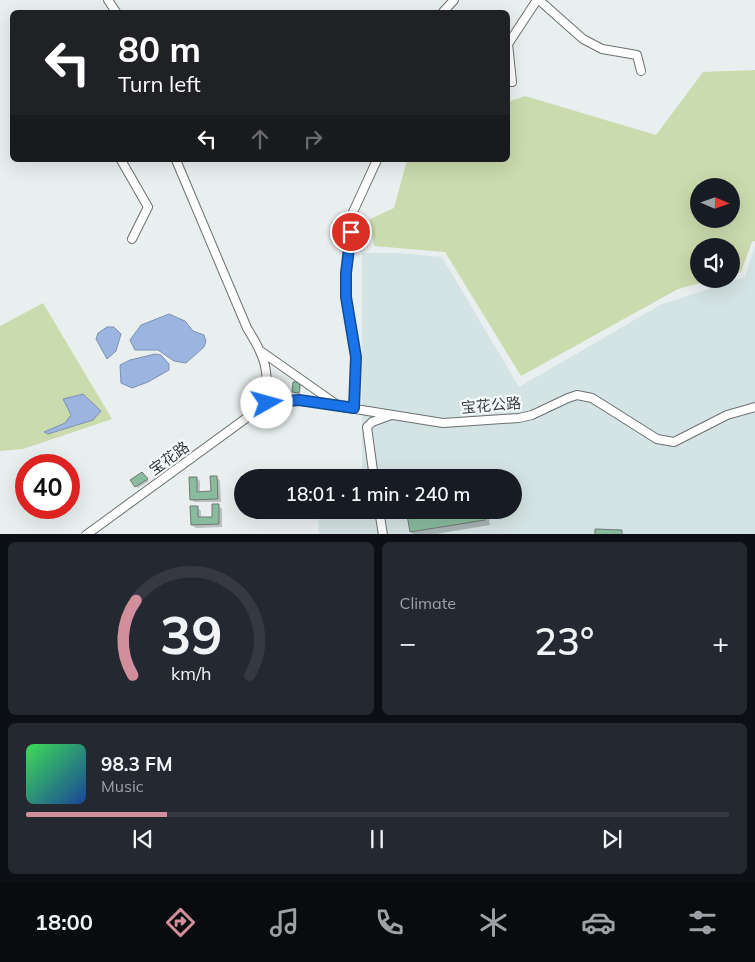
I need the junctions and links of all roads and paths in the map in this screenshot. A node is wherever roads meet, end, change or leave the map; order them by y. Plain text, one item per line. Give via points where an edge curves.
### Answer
1 (454, 0) edge
2 (538, 0) edge
3 (445, 10) edge
4 (510, 41) edge
5 (510, 63) edge
6 (641, 71) dead end
7 (512, 82) dead end
8 (122, 162) edge
9 (177, 162) edge
10 (376, 162) edge
11 (132, 239) dead end
12 (262, 352) junction
13 (267, 403) junction
14 (337, 405) junction
15 (755, 407) edge
16 (354, 408) junction
17 (391, 415) junction
18 (373, 469) edge
19 (380, 519) edge
20 (86, 534) edge
21 (382, 534) edge

1 - 3 street
2 - 4 street
2 - 6 street via 583,39 602,49 637,55
5 - 7 street
8 - 11 street via 148,208
9 - 12 street via 247,328
10 - 16 street via 353,212 346,273 346,297 356,357
12 - 13 street
12 - 14 street
13 - 14 street, 宝花公路 via 299,400
13 - 20 street, 宝花路
14 - 16 street, 宝花公路
15 - 17 street, 宝花公路 via 727,415 674,442 657,439 584,396 568,398 519,418 443,423
16 - 17 street, 宝花公路
17 - 18 street via 367,427
19 - 21 street

